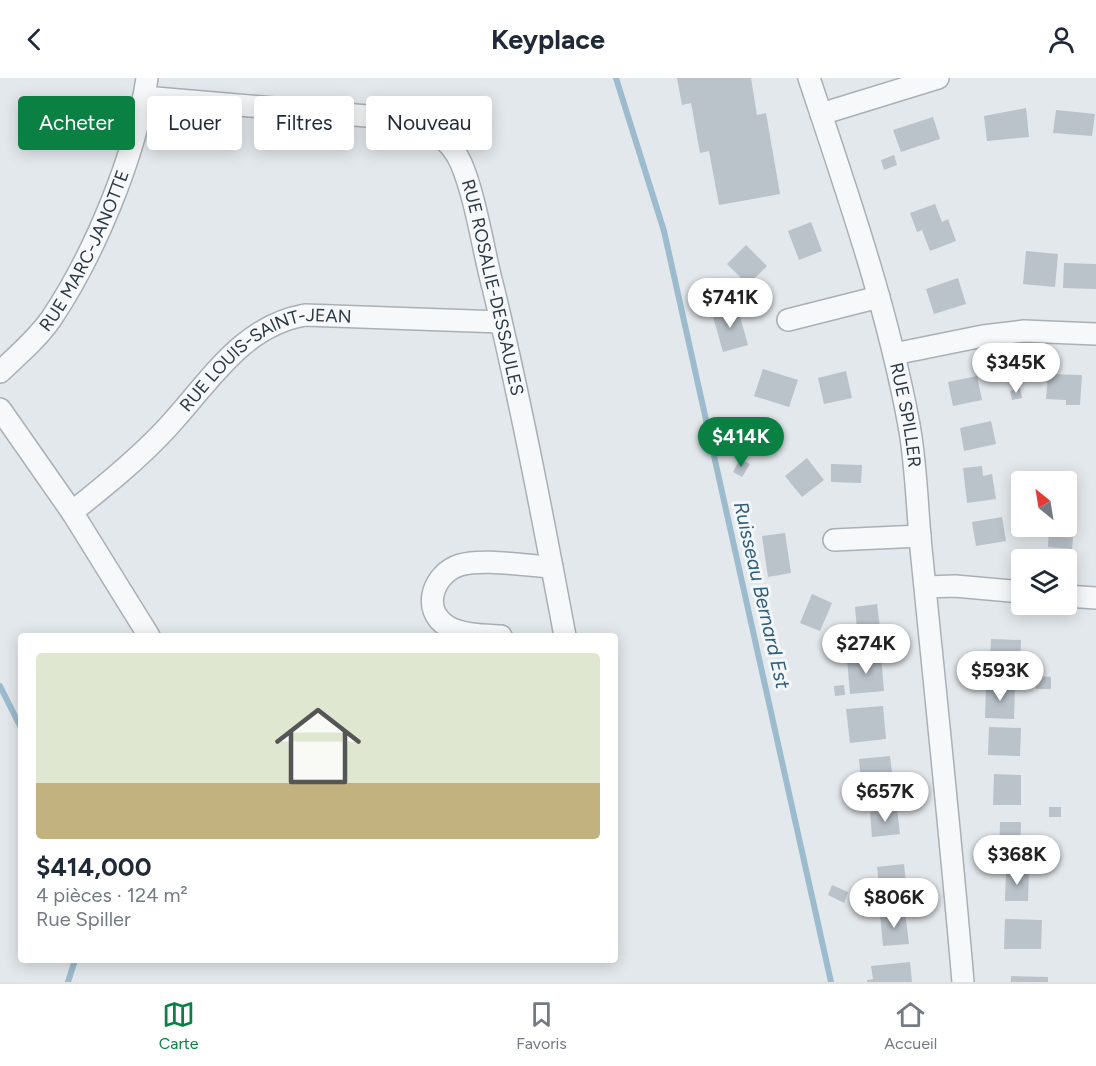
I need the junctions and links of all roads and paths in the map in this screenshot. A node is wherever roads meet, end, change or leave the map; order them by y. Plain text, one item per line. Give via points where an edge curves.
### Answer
1 (809, 78) edge
2 (938, 78) edge
3 (146, 88) edge
4 (821, 114) junction
5 (879, 297) junction
6 (788, 320) dead end
7 (501, 322) junction
8 (1096, 334) edge
9 (894, 354) junction
10 (0, 372) edge
11 (0, 409) edge
12 (72, 512) junction
13 (920, 536) junction
14 (834, 540) dead end
15 (552, 567) junction
16 (926, 587) junction
17 (1011, 591) edge
18 (1077, 597) edge
19 (1096, 598) edge
20 (147, 633) edge
21 (473, 633) edge
22 (565, 633) edge
23 (963, 982) edge

1 - 4 street, RUE SPILLER
2 - 4 street
3 - 7 street, RUE ROSALIE-DESSAULES via 402,119 438,133 461,164
3 - 10 street, RUE MARC-JANOTTE via 119,181 80,272 49,321
4 - 5 street, RUE SPILLER
5 - 6 street
5 - 9 street, RUE SPILLER
7 - 12 street, RUE LOUIS-SAINT-JEAN via 305,315 284,318 244,342 123,471
7 - 15 street, RUE ROSALIE-DESSAULES via 523,410
8 - 9 street via 1006,333
9 - 13 street, RUE SPILLER via 913,452
11 - 12 street
12 - 20 street
13 - 14 street
13 - 16 street, RUE SPILLER
15 - 21 street via 478,564 461,565 444,573 435,585 432,603 437,616 447,626
15 - 22 street, RUE ROSALIE-DESSAULES
16 - 17 street
16 - 23 street, RUE SPILLER
18 - 19 street

